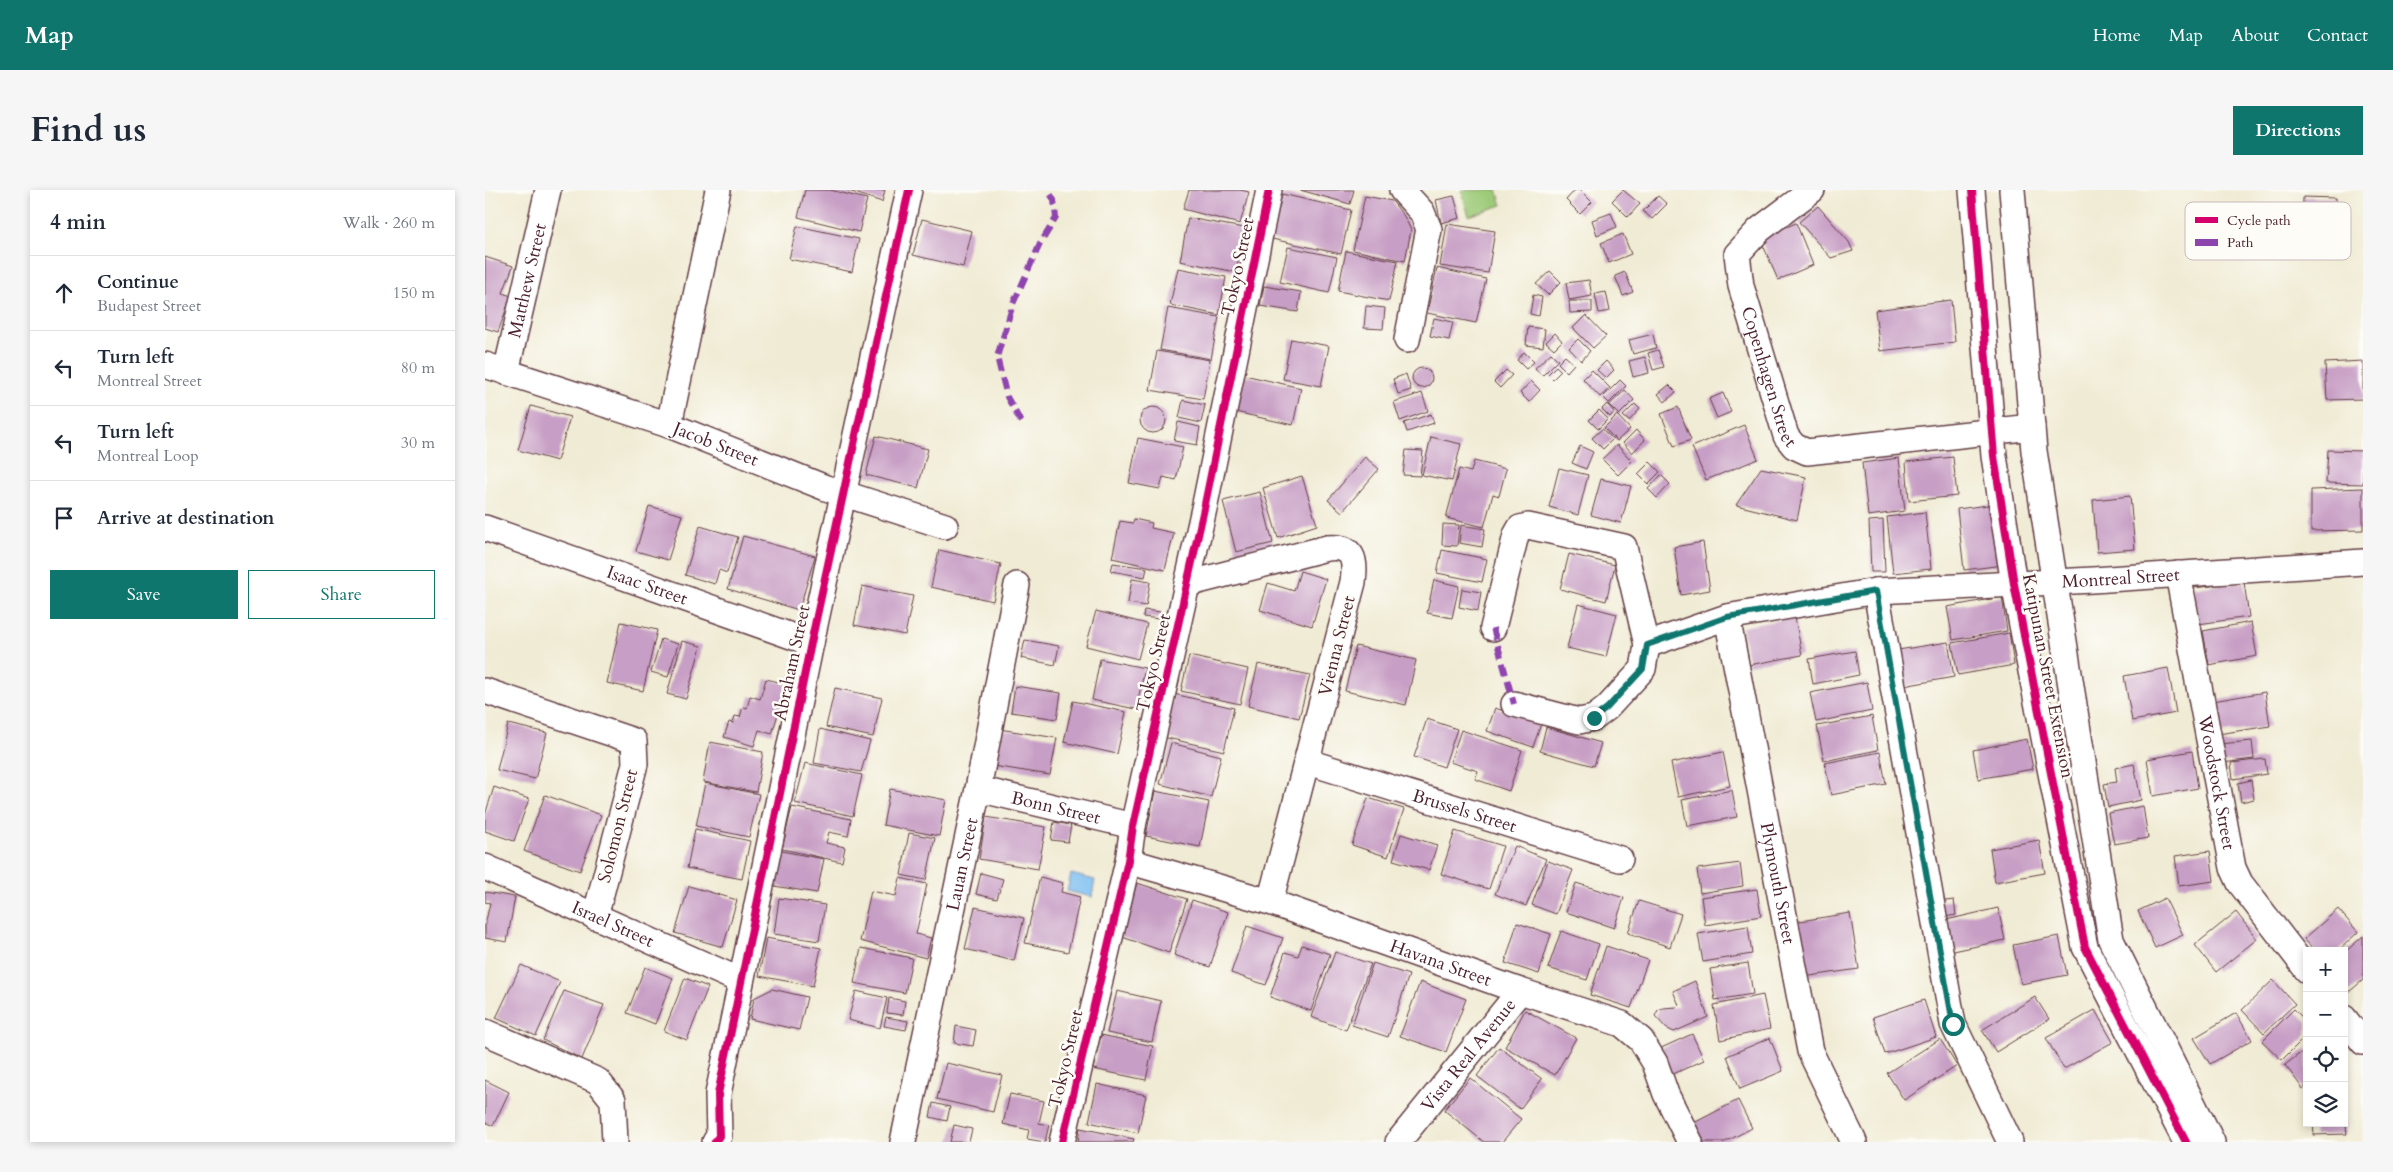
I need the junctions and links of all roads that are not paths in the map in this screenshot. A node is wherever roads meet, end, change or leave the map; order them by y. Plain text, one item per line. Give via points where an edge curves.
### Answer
1 (548, 190) edge
2 (718, 190) edge
3 (909, 190) edge
4 (1269, 190) edge
5 (1402, 190) edge
6 (1812, 190) edge
7 (1972, 190) edge
8 (2013, 190) edge
9 (1407, 340) dead end
10 (496, 368) edge
11 (669, 425) junction
12 (2032, 427) junction
13 (1991, 430) junction
14 (844, 494) junction
15 (945, 526) dead end
16 (485, 528) edge
17 (2363, 562) edge
18 (2178, 574) junction
19 (2055, 582) junction
20 (1187, 584) junction
21 (2014, 584) junction
22 (1017, 585) dead end
23 (1876, 591) junction
24 (1727, 617) junction
25 (1493, 628) dead end
26 (811, 643) junction
27 (1647, 645) junction
28 (485, 691) edge
29 (1514, 704) dead end
30 (1308, 762) junction
31 (978, 789) junction
32 (1133, 826) junction
33 (1620, 859) dead end
34 (1128, 861) junction
35 (485, 867) edge
36 (1270, 902) junction
37 (595, 917) junction
38 (2303, 965) edge
39 (741, 981) junction
40 (1520, 991) junction
41 (2348, 1023) edge
42 (485, 1032) edge
43 (2363, 1042) edge
44 (723, 1140) edge
45 (615, 1142) edge
46 (903, 1142) edge
47 (1062, 1142) edge
48 (1399, 1142) edge
49 (1690, 1142) edge
50 (1854, 1142) edge
51 (2009, 1142) edge
52 (2186, 1142) edge
53 (2211, 1142) edge

1 - 10 street, Matthew Street
2 - 11 street
3 - 14 street, Abraham Street
4 - 20 street, Tokyo Street
5 - 9 street via 1422,212 1429,229
6 - 13 street, Copenhagen Street via 1759,230 1737,254 1741,286 1786,436 1794,446 1807,452
7 - 13 street, Katipunan Street Extension
8 - 12 street, Katipunan Street Extension
10 - 11 street, Jacob Street
11 - 14 street, Jacob Street
12 - 13 street, Copenhagen Street
12 - 19 street, Katipunan Street Extension
13 - 21 street, Katipunan Street Extension
14 - 15 street, Jacob Street
14 - 26 street, Abraham Street
16 - 26 street, Isaac Street
17 - 18 street, Montreal Street
18 - 19 street, Montreal Street
18 - 38 street, Woodstock Street via 2233,868 2240,883
19 - 21 street, Montreal Street
19 - 53 street, Katipunan Street Extension via 2111,940
20 - 30 street, Vienna Street via 1337,546 1353,556 1353,582
20 - 32 street, Tokyo Street
21 - 23 street, Montreal Street
21 - 52 street, Katipunan Street Extension via 2085,948
22 - 31 street, Lauan Street
23 - 24 street, Montreal Street
23 - 51 street via 1953,1024
24 - 27 street, Montreal Street
24 - 50 street, Plymouth Street via 1810,1051
25 - 27 street via 1516,534 1520,528 1528,526 1624,547
26 - 39 street, Abraham Street
27 - 29 street via 1643,669 1594,718 1579,720
28 - 37 street, Solomon Street via 634,741 635,764
30 - 33 street, Brussels Street
30 - 36 street, Vienna Street
31 - 32 street, Bonn Street
31 - 46 street, Lauan Street
32 - 34 street, Tokyo Street
34 - 36 street, Havana Street
34 - 47 street, Tokyo Street
35 - 37 street, Israel Street
36 - 40 street, Havana Street
37 - 39 street, Israel Street
39 - 44 street, Abraham Street via 718,1094
40 - 48 street, Vista Real Avenue
40 - 49 street, Havana Street via 1623,1024 1641,1040 1655,1063
41 - 43 street
42 - 45 street via 598,1081 613,1100

